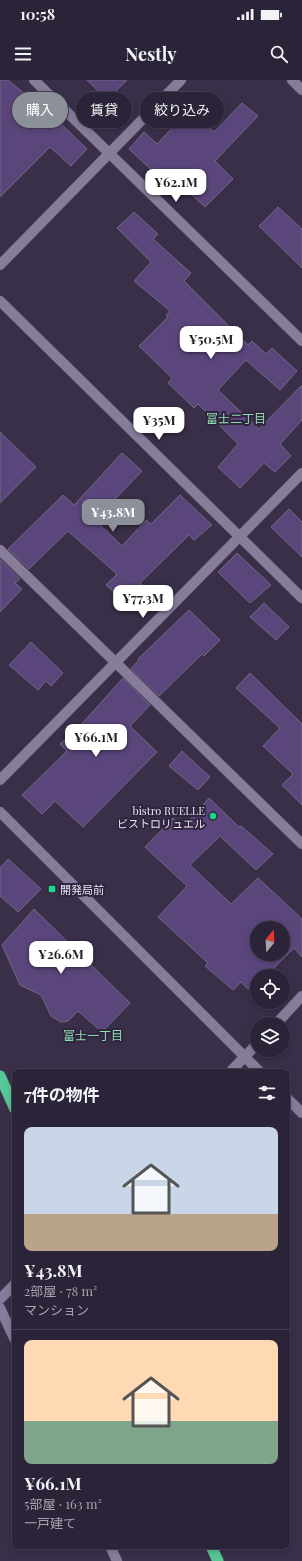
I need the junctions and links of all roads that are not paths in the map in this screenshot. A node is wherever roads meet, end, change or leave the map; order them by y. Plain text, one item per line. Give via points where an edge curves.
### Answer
1 (34, 80) edge
2 (181, 80) edge
3 (292, 80) edge
4 (302, 90) edge
5 (109, 153) junction
6 (0, 265) edge
7 (0, 300) edge
8 (302, 341) edge
9 (302, 473) edge
10 (240, 536) junction
11 (0, 550) edge
12 (302, 598) edge
13 (116, 662) junction
14 (0, 780) edge
15 (0, 812) edge
16 (302, 844) edge
17 (302, 996) edge
18 (282, 1017) edge
19 (250, 1051) edge
20 (244, 1057) junction
21 (233, 1069) edge
22 (257, 1069) edge
23 (0, 1076) edge
24 (290, 1101) edge
25 (12, 1102) edge
26 (302, 1113) edge
27 (12, 1287) edge
28 (0, 1299) edge
29 (0, 1308) edge
30 (12, 1334) edge
31 (111, 1549) edge
32 (212, 1549) edge
33 (117, 1561) edge
34 (218, 1561) edge

1 - 5 street
2 - 5 street
3 - 4 street
5 - 6 street
5 - 8 street
7 - 10 street
9 - 10 street
10 - 12 street
10 - 13 street
11 - 13 street
13 - 14 street
13 - 16 street
15 - 20 street
17 - 18 street
19 - 20 street
20 - 21 street
20 - 22 street
23 - 25 highway
24 - 26 street
27 - 28 street
29 - 30 street
31 - 33 street
32 - 34 highway

